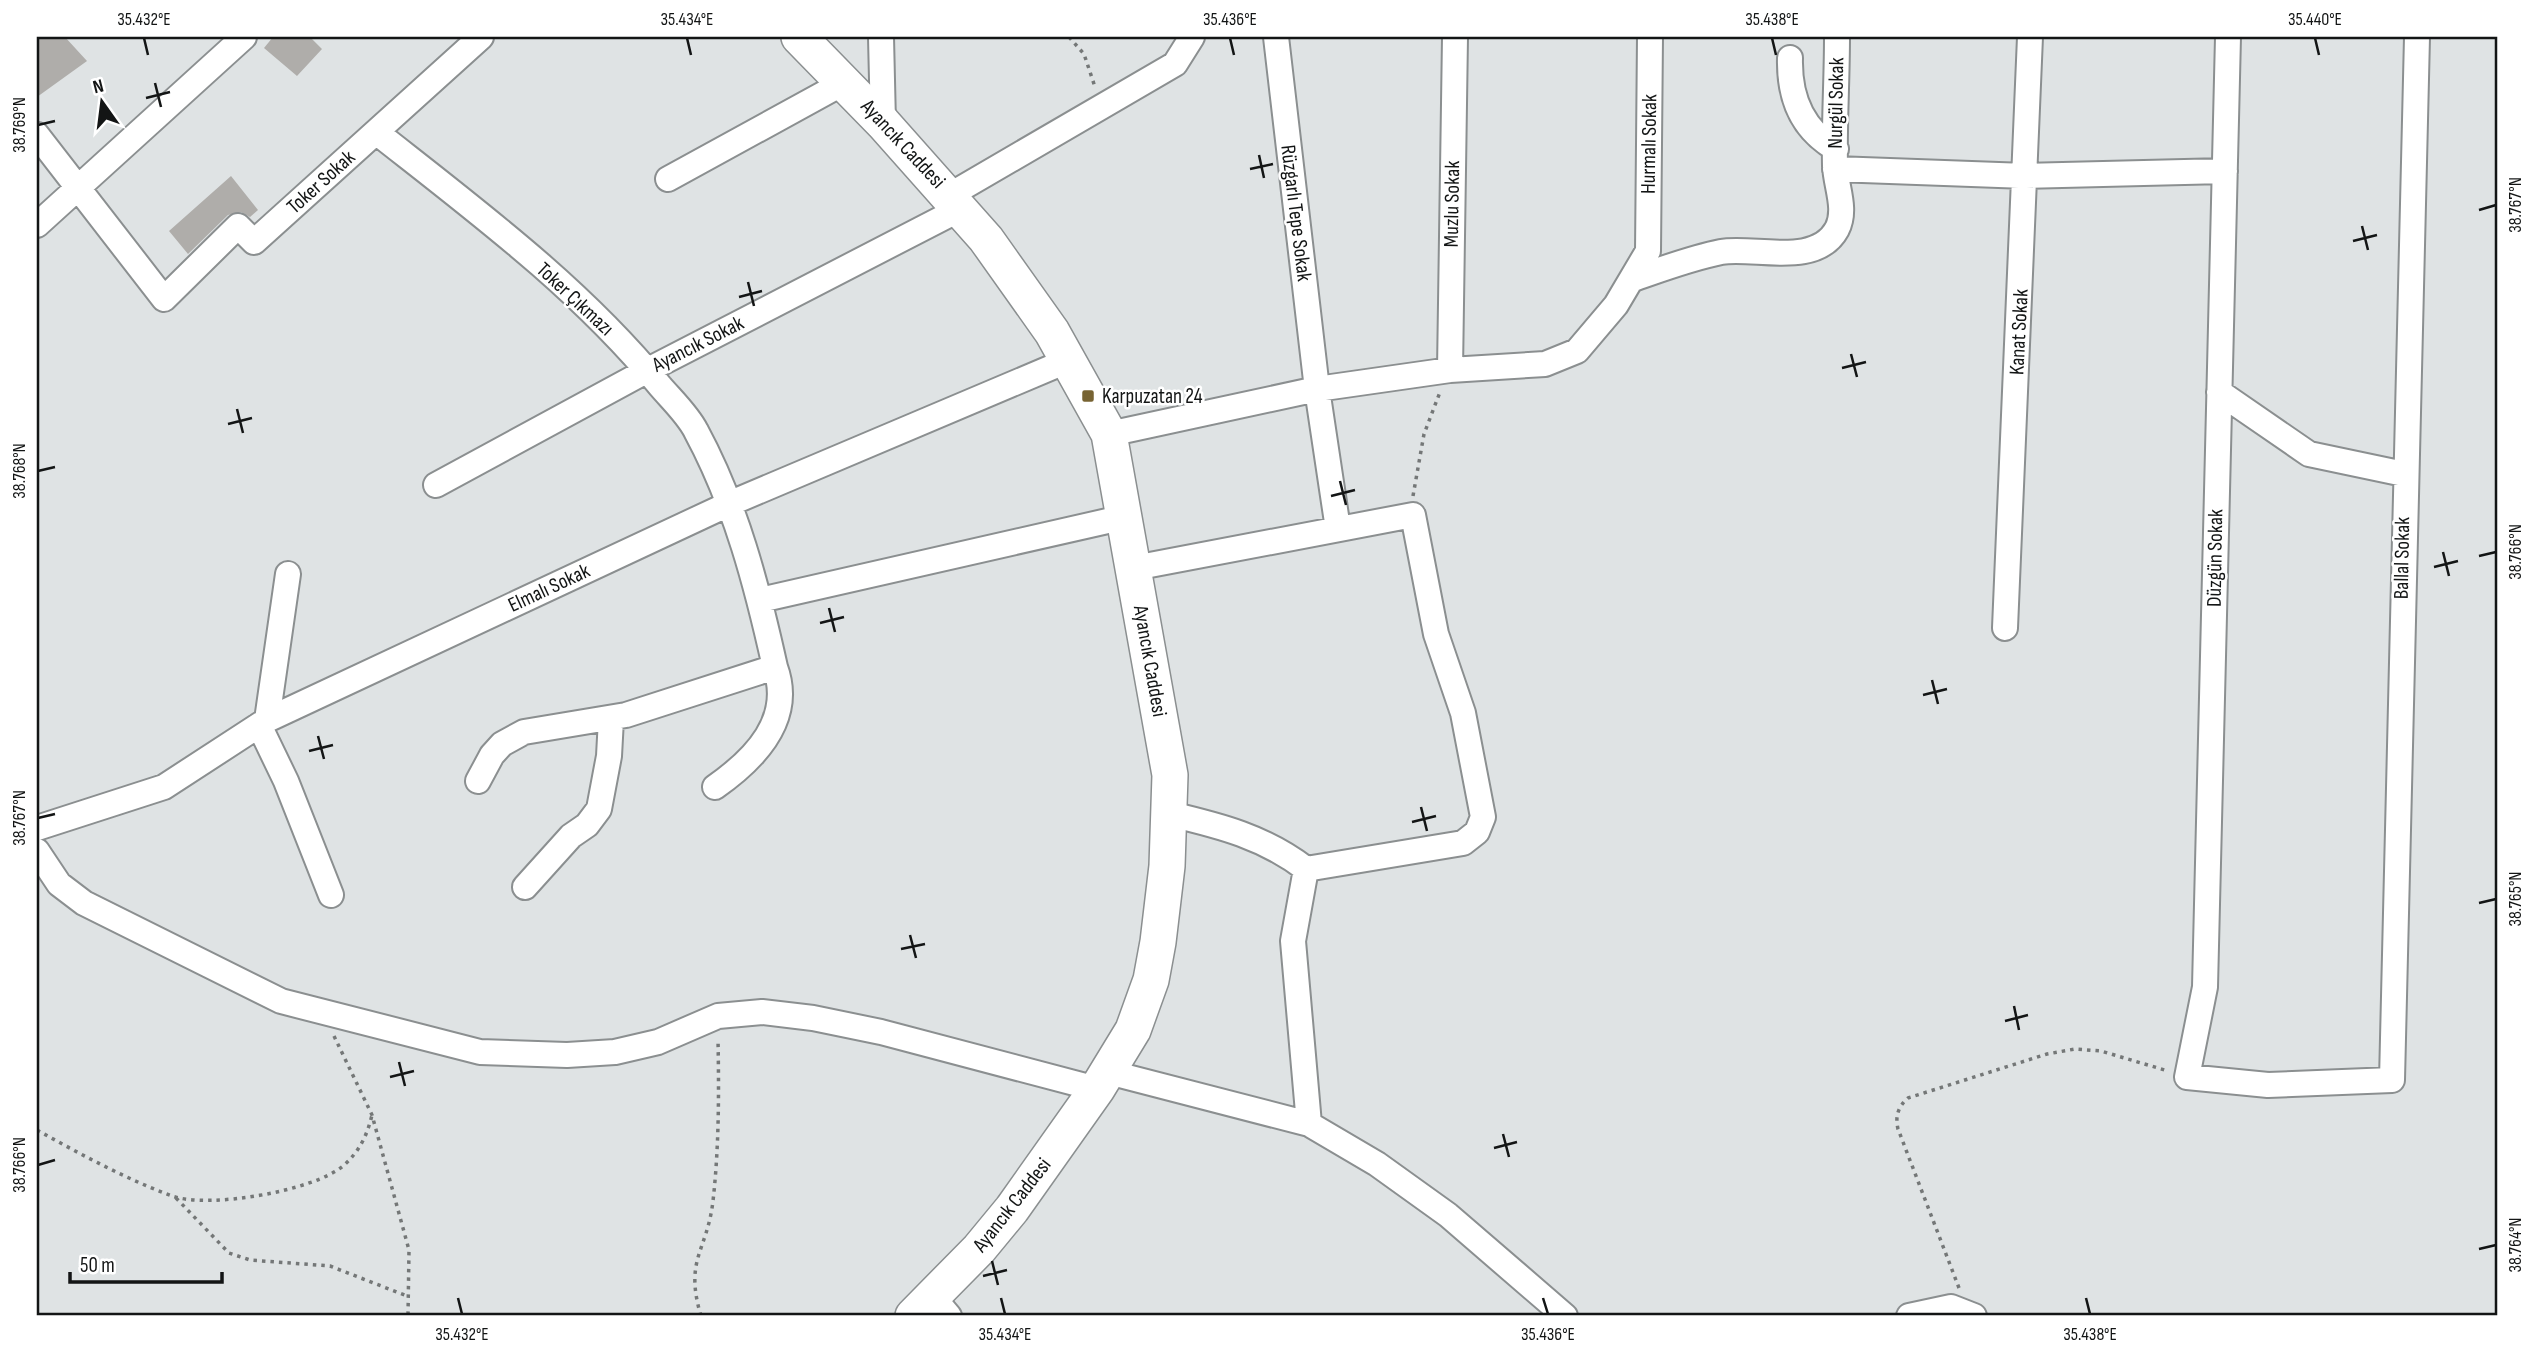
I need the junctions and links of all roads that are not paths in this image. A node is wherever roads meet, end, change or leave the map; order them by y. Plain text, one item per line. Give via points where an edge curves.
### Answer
1 (244, 37) edge
2 (481, 37) edge
3 (799, 37) edge
4 (881, 37) edge
5 (1192, 37) edge
6 (1276, 37) edge
7 (1455, 37) edge
8 (1650, 37) edge
9 (1837, 37) edge
10 (2030, 37) edge
11 (2228, 37) edge
12 (2417, 37) edge
13 (1790, 58) dead end
14 (845, 82) junction
15 (883, 123) junction
16 (376, 132) junction
17 (37, 135) edge
18 (1835, 159) junction
19 (2225, 171) junction
20 (2026, 176) junction
21 (668, 179) dead end
22 (78, 188) junction
23 (956, 202) junction
24 (37, 225) edge
25 (1633, 279) junction
26 (1069, 360) junction
27 (648, 370) junction
28 (1450, 370) junction
29 (1317, 388) junction
30 (2220, 392) junction
31 (1109, 434) junction
32 (2404, 474) junction
33 (436, 485) dead end
34 (730, 503) junction
35 (1125, 517) junction
36 (1338, 529) junction
37 (1134, 568) junction
38 (288, 574) dead end
39 (760, 600) junction
40 (2005, 628) dead end
41 (775, 667) junction
42 (611, 719) junction
43 (263, 723) junction
44 (478, 781) dead end
45 (715, 787) dead end
46 (1170, 814) junction
47 (37, 828) edge
48 (37, 851) edge
49 (1306, 869) junction
50 (525, 887) dead end
51 (331, 895) dead end
52 (2392, 1080) joint
53 (1103, 1081) junction
54 (1309, 1124) junction
55 (932, 1310) edge
56 (1969, 1313) edge
57 (1565, 1316) edge
58 (1909, 1316) edge

1 - 22 street
2 - 16 street, Toker Sokak
3 - 14 street, Ayancık Caddesi
4 - 15 street
5 - 23 street, Ayancık Sokak via 1175,64
6 - 29 street, Rüzgarlı Tepe Sokak
7 - 28 street, Muzlu Sokak
8 - 25 street, Hurmalı Sokak via 1648,251
9 - 18 street, Nurgül Sokak
10 - 20 street, Kanat Sokak
11 - 19 street, Düzgün Sokak
12 - 32 street, Ballal Sokak
13 - 18 street via 1792,91 1802,117
14 - 15 street, Ayancık Caddesi
14 - 21 street
15 - 23 street, Ayancık Caddesi
16 - 22 street, Toker Sokak via 254,242 238,226 164,299
16 - 27 street, Toker Çıkmazı via 542,268
17 - 22 street
18 - 20 street
18 - 25 street, Nurgül Sokak via 1839,225 1823,243 1797,252 1713,254
19 - 20 street
19 - 30 street, Düzgün Sokak
20 - 40 street, Kanat Sokak
22 - 24 street
23 - 26 street, Ayancık Caddesi via 1020,285
23 - 27 street, Ayancık Sokak
25 - 28 street via 1588,342 1567,357 1545,364
26 - 31 street, Ayancık Caddesi
26 - 34 street, Elmalı Sokak
27 - 33 street, Ayancık Sokak
27 - 34 street, Toker Çıkmazı via 695,429
28 - 29 street
29 - 31 street
29 - 36 street, Rüzgarlı Tepe Sokak
30 - 32 street via 2309,454
30 - 52 street, Düzgün Sokak via 2205,987 2188,1077 2267,1085
31 - 35 street, Ayancık Caddesi
32 - 52 street, Ballal Sokak
34 - 39 street, Toker Çıkmazı
34 - 43 street, Elmalı Sokak
35 - 37 street, Ayancık Caddesi
35 - 39 street
36 - 37 street
36 - 49 street via 1413,515 1436,635 1463,713 1483,810 1481,825 1463,843
37 - 46 street, Ayancık Caddesi via 1170,775
38 - 43 street
39 - 41 street, Toker Çıkmazı
41 - 42 street
41 - 45 street, Toker Çıkmazı via 781,694 772,729 743,765
42 - 44 street via 524,732 502,744
42 - 50 street via 598,809
43 - 47 street, Elmalı Sokak via 164,787
43 - 51 street
46 - 49 street via 1247,834
46 - 53 street, Ayancık Caddesi via 1151,980 1133,1030
48 - 53 street via 59,884 84,903 281,1001 480,1052 591,1055 639,1047 718,1016 762,1012 813,1018
49 - 54 street via 1293,941
53 - 54 street
53 - 55 street, Ayancık Caddesi via 1012,1209
54 - 57 street via 1407,1184
56 - 58 street via 1951,1307

